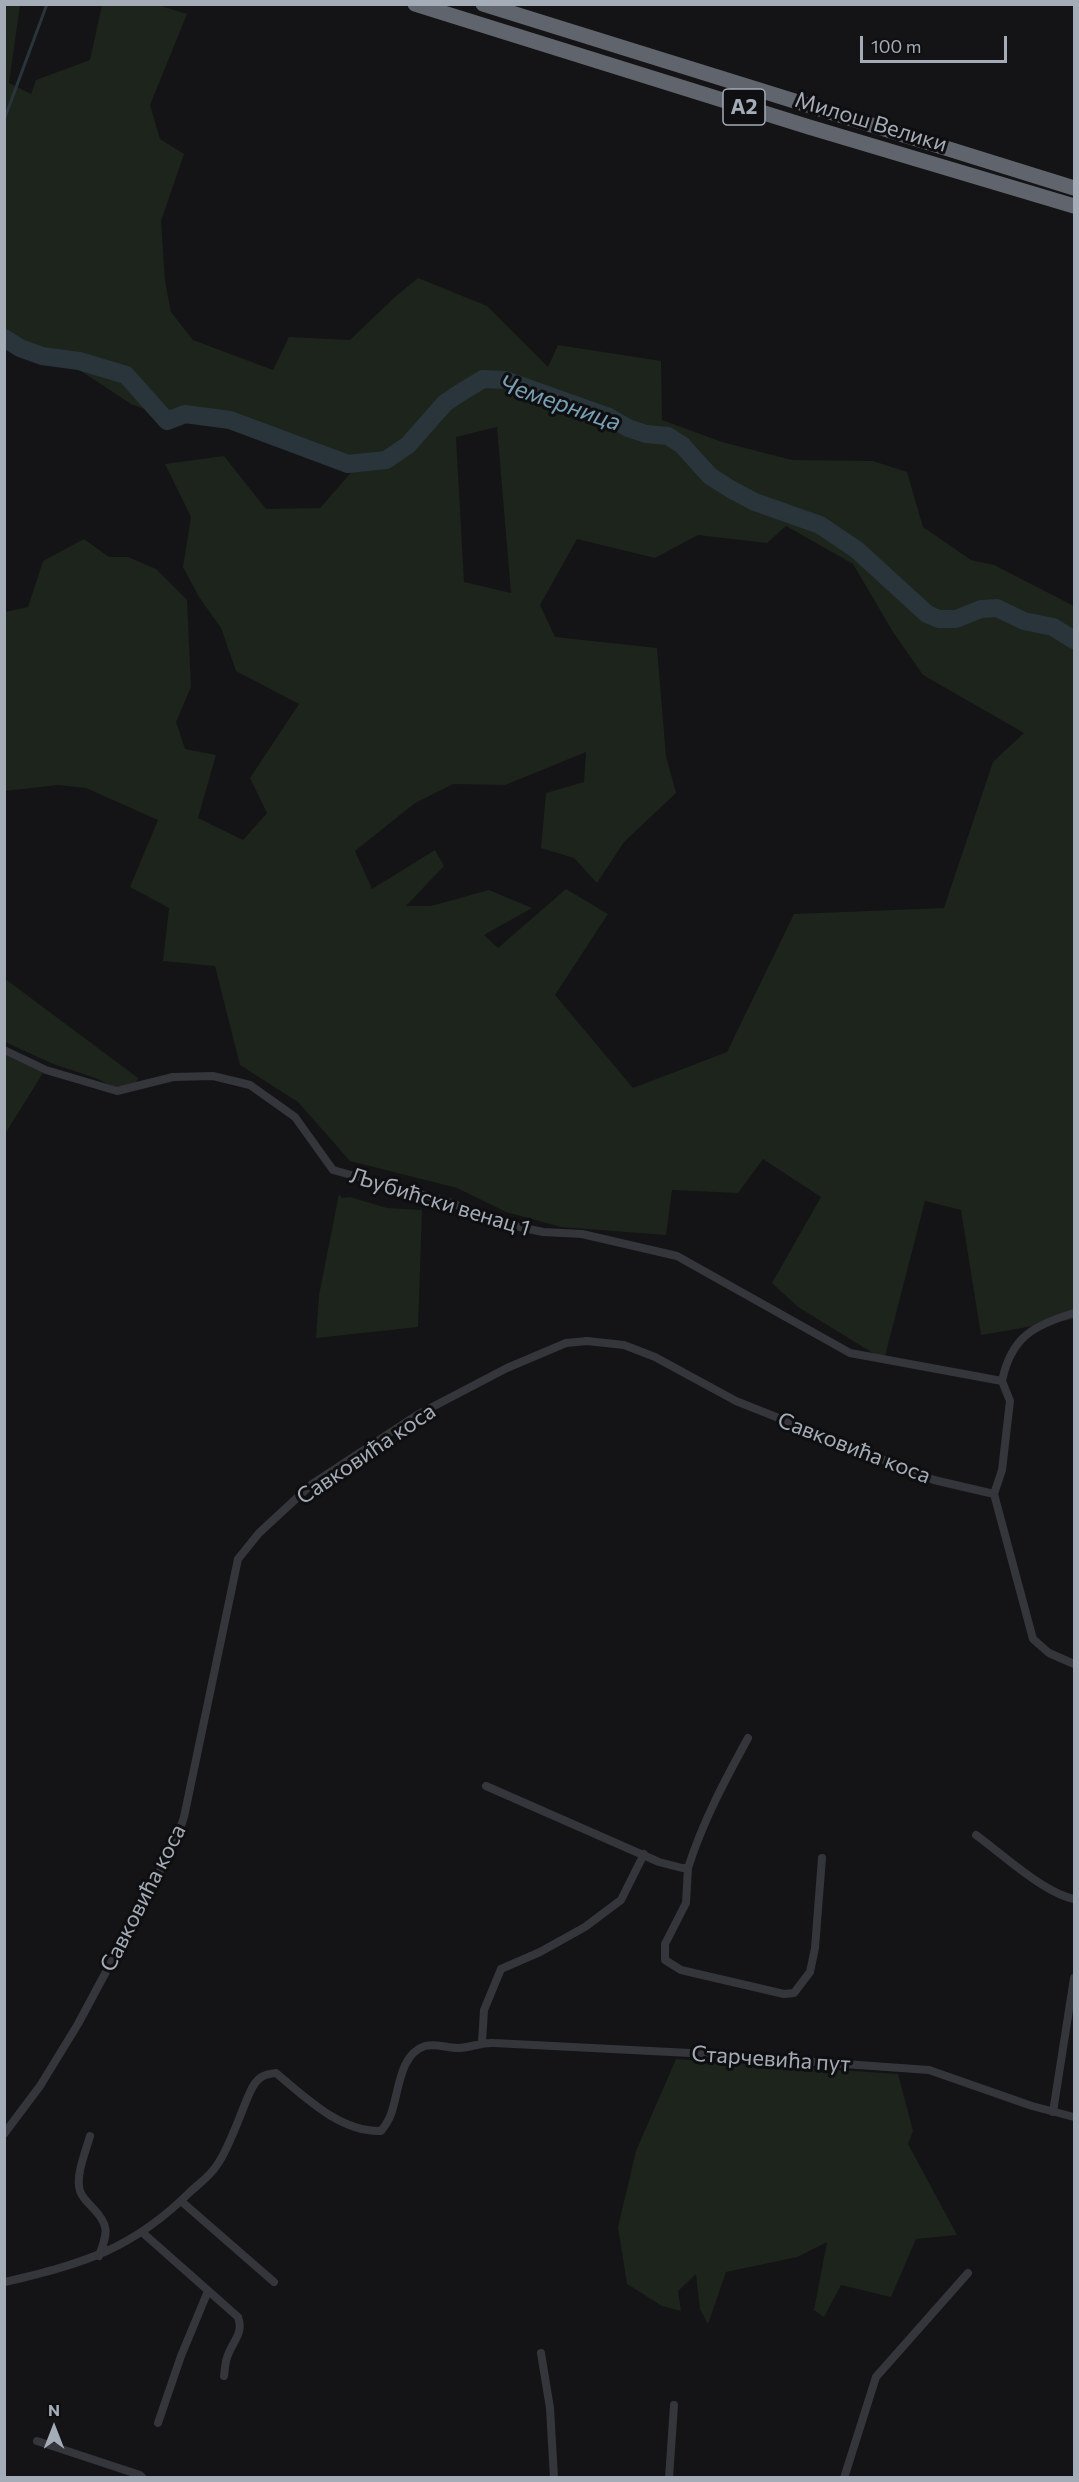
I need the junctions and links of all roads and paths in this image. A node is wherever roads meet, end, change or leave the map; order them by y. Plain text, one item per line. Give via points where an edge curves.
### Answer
1 (415, 4) edge
2 (483, 4) edge
3 (1074, 188) edge
4 (1074, 206) edge
5 (4, 1050) edge
6 (1074, 1313) edge
7 (1002, 1381) junction
8 (994, 1494) junction
9 (1074, 1664) edge
10 (748, 1738) dead end
11 (486, 1786) dead end
12 (976, 1834) dead end
13 (644, 1854) junction
14 (822, 1858) dead end
15 (688, 1868) junction
16 (1074, 1899) edge
17 (1074, 1978) edge
18 (482, 2042) junction
19 (1053, 2112) junction
20 (1074, 2117) edge
21 (4, 2134) edge
22 (90, 2136) dead end
23 (181, 2201) junction
24 (143, 2233) junction
25 (99, 2256) junction
26 (968, 2273) dead end
27 (4, 2277) edge
28 (274, 2282) dead end
29 (5, 2283) edge
30 (208, 2291) junction
31 (542, 2352) dead end
32 (224, 2376) dead end
33 (674, 2404) dead end
34 (158, 2423) dead end
35 (36, 2440) dead end
36 (143, 2478) edge
37 (554, 2478) edge
38 (669, 2478) edge
39 (844, 2478) edge

1 - 4 highway, Милош Велики / A2
2 - 3 highway, Милош Велики / A2
5 - 7 street, Љубићски венац 1 via 46,1070 117,1091 173,1077 213,1076 250,1084 295,1117 333,1170 449,1202 500,1223 543,1232 582,1233 677,1256 850,1353
6 - 7 street via 1030,1329 1010,1353
7 - 8 street via 1010,1401 1002,1470
8 - 9 street via 1033,1639 1049,1653
8 - 21 street, Савковића коса via 934,1480 736,1401 655,1357 624,1345 566,1343 507,1368 417,1415 312,1484 259,1533 238,1559 184,1817 175,1843 78,2024 40,2086
10 - 15 street via 713,1802
11 - 13 street
12 - 16 street via 1047,1888
13 - 15 street via 659,1862
13 - 18 street via 621,1900 585,1927 501,1969 484,2010
14 - 15 street via 810,1972 794,1993 783,1994 681,1970 665,1960 665,1944 686,1903
17 - 19 street
18 - 19 street, Старчевића пут via 929,2070
18 - 23 street, Старчевића пут via 458,2048 427,2045 416,2050 407,2062 391,2115 381,2131 353,2128 276,2073 264,2074 251,2090 217,2166
19 - 20 street, Старчевића пут
22 - 25 street via 79,2182 80,2191 106,2229
23 - 24 street, Старчевића пут
23 - 28 street
24 - 25 street, Старчевића пут
24 - 30 street
25 - 29 street, Старчевића пут
26 - 39 street via 876,2377
27 - 29 street
30 - 32 street via 238,2317 240,2325 240,2333 227,2356
30 - 34 street
31 - 37 street
33 - 38 street
35 - 36 street

